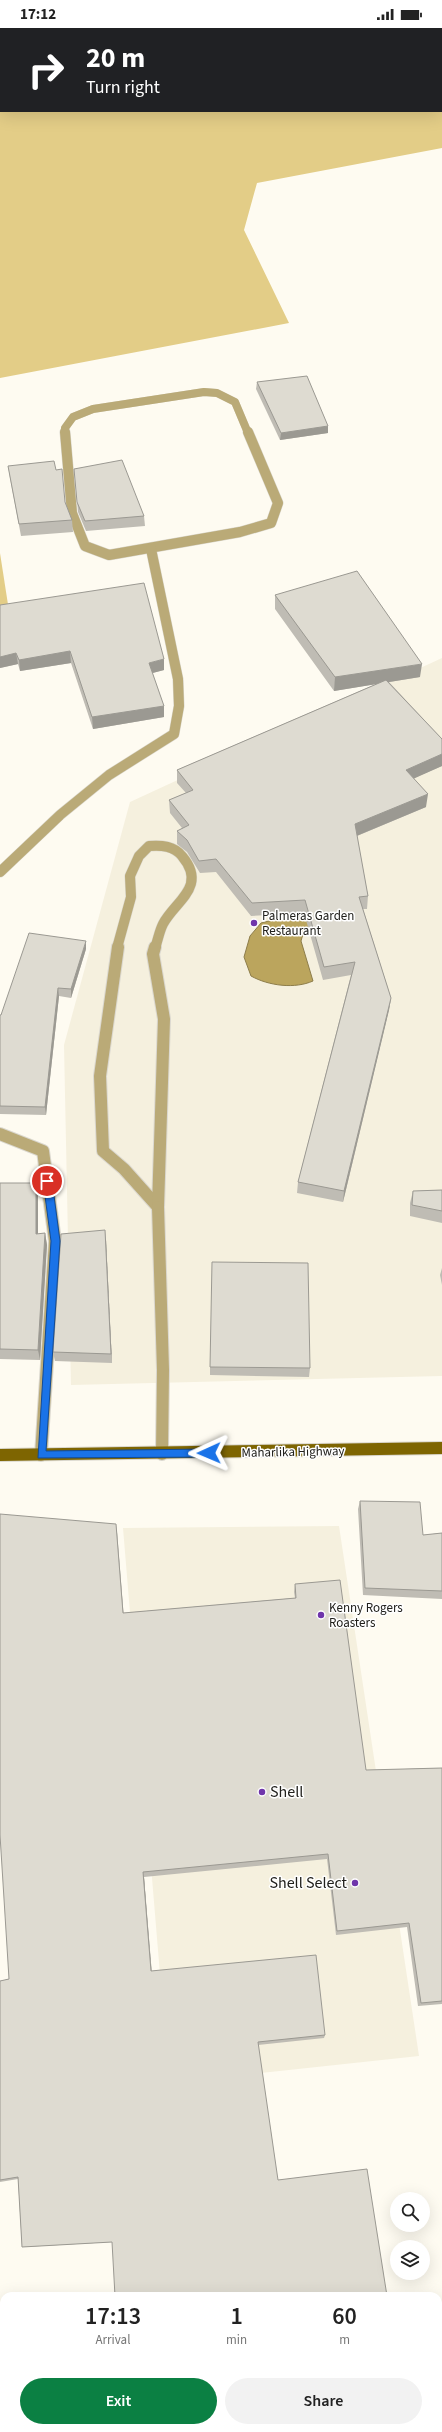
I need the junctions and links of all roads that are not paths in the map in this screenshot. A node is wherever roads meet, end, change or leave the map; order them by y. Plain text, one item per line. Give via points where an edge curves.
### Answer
1 (151, 550) junction
2 (0, 872) edge
3 (0, 1134) edge
4 (158, 1207) junction
5 (442, 1448) edge
6 (162, 1454) junction
7 (0, 1455) edge
8 (41, 1455) junction

1 - 1 street via 240,532 271,522 278,503 235,402 226,397 197,393 93,409 76,414 68,421 65,428 72,512 85,546 109,555
1 - 2 street via 178,680 179,706 174,734 109,776 60,815
3 - 8 street via 43,1152 56,1241
4 - 4 street via 164,1019 152,954 163,924 188,893 192,879 188,863 178,851 162,845 149,846 139,856 130,876 131,897 119,938 100,1076 103,1151 124,1169
4 - 6 street via 163,1370
5 - 6 main road, Maharlika Highway
6 - 8 main road, Maharlika Highway
7 - 8 main road, Maharlika Highway

